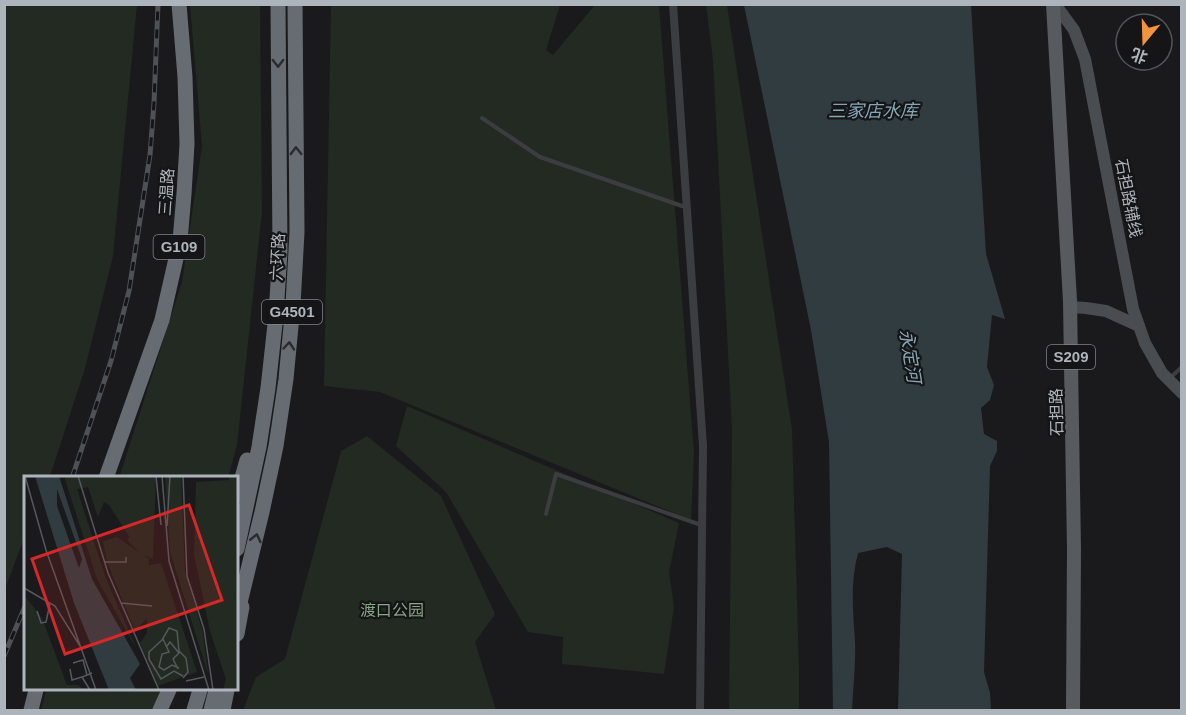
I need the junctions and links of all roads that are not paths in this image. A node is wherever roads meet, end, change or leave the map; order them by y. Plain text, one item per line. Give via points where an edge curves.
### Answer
1 (179, 4) edge
2 (278, 4) edge
3 (295, 4) edge
4 (673, 4) edge
5 (1054, 4) edge
6 (482, 118) dead end
7 (686, 207) junction
8 (1070, 308) junction
9 (1139, 326) junction
10 (1182, 367) edge
11 (1169, 380) junction
12 (268, 388) junction
13 (1182, 393) edge
14 (107, 476) edge
15 (238, 492) edge
16 (546, 514) dead end
17 (702, 525) junction
18 (238, 544) edge
19 (250, 567) junction
20 (238, 611) edge
21 (238, 629) edge
22 (36, 691) edge
23 (169, 691) edge
24 (200, 691) edge
25 (216, 691) edge
26 (226, 691) edge
27 (31, 711) edge
28 (160, 711) edge
29 (194, 711) edge
30 (211, 711) edge
31 (223, 711) edge
32 (700, 711) edge
33 (1073, 711) edge

1 - 14 highway, 三温路 / G109 via 187,144 180,241 162,320
2 -> 12 highway, 六环路 / G4501 via 280,251
19 -> 3 highway, 六环路 / G4501 via 276,446 292,305 297,232
4 - 7 street
5 - 8 main road, 石担路 / S209
5 - 9 main road, 石担路辅线 via 1074,30 1085,59
6 - 7 lane via 540,157
7 - 17 street via 703,446
8 - 9 main road via 1106,311
8 - 33 main road, 石担路 / S209
9 - 11 main road, 石担路辅线 via 1145,343
10 - 11 lane
11 - 13 main road, 石担路辅线
12 - 15 highway
12 - 18 highway, 六环路 / G4501
16 - 17 lane via 556,474
17 - 32 street
19 - 20 highway, 六环路 / G4501
19 - 21 highway
22 - 27 highway
23 - 28 highway
24 - 29 highway
25 - 30 highway
26 - 31 highway

